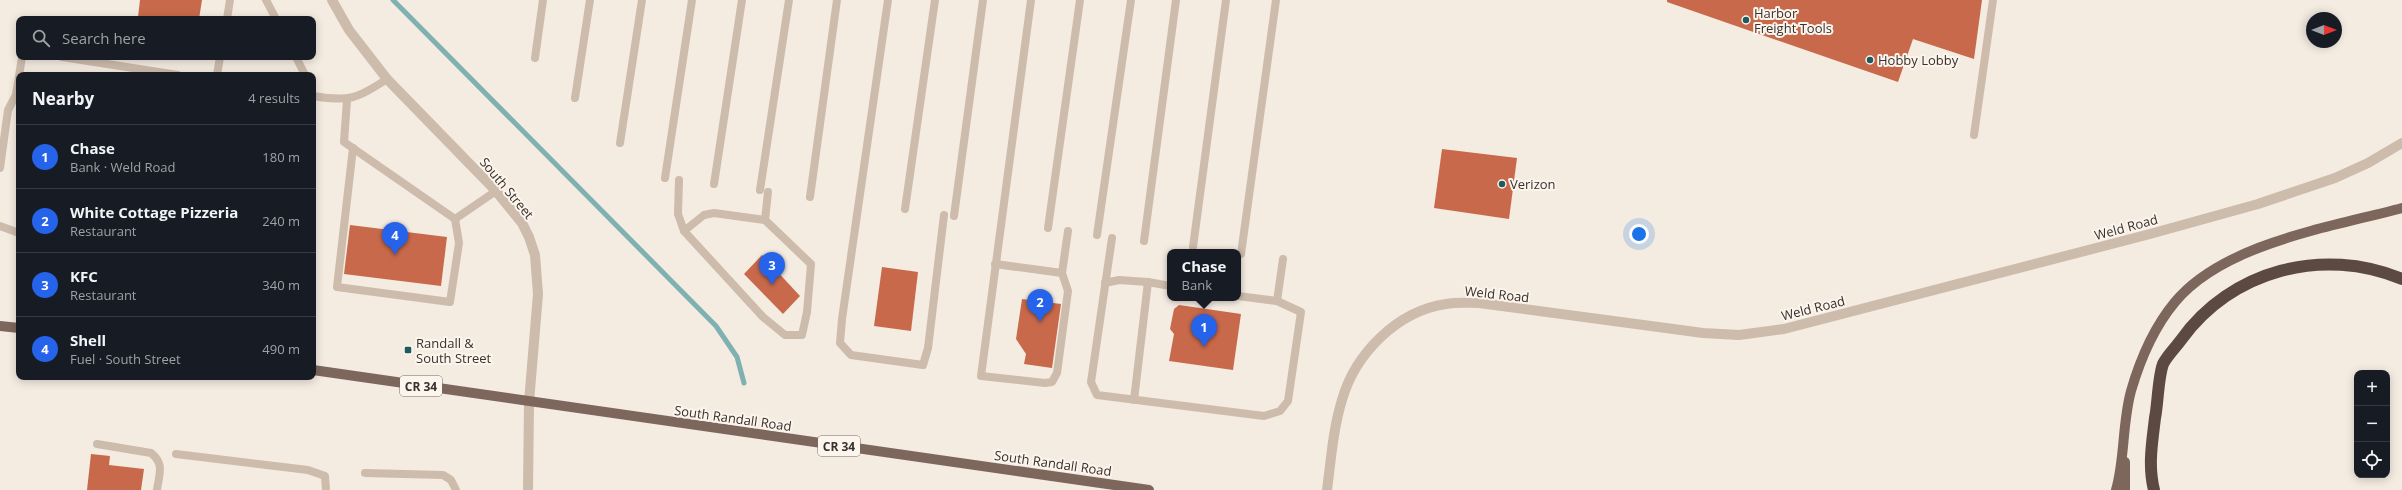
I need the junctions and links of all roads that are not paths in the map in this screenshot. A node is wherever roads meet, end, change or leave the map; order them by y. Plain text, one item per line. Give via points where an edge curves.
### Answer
1 (230, 0) edge
2 (266, 0) edge
3 (332, 0) edge
4 (544, 0) edge
5 (590, 0) edge
6 (642, 0) edge
7 (692, 0) edge
8 (742, 0) edge
9 (789, 0) edge
10 (837, 0) edge
11 (888, 0) edge
12 (935, 0) edge
13 (982, 0) edge
14 (1031, 0) edge
15 (1080, 0) edge
16 (1130, 0) edge
17 (1176, 0) edge
18 (1226, 0) edge
19 (1276, 0) edge
20 (1994, 0) edge
21 (227, 16) edge
22 (274, 16) edge
23 (535, 58) dead end
24 (22, 60) edge
25 (80, 60) edge
26 (220, 60) edge
27 (298, 60) edge
28 (20, 72) edge
29 (154, 72) edge
30 (218, 72) edge
31 (304, 72) edge
32 (387, 79) junction
33 (316, 96) edge
34 (16, 97) edge
35 (575, 98) dead end
36 (347, 100) junction
37 (1974, 135) dead end
38 (620, 143) dead end
39 (2402, 143) edge
40 (353, 148) junction
41 (0, 168) edge
42 (665, 178) dead end
43 (679, 180) dead end
44 (714, 184) dead end
45 (496, 191) junction
46 (810, 197) dead end
47 (2402, 208) edge
48 (905, 209) dead end
49 (944, 214) dead end
50 (954, 216) dead end
51 (455, 219) junction
52 (765, 220) junction
53 (0, 226) edge
54 (1048, 228) dead end
55 (684, 231) junction
56 (1068, 231) dead end
57 (16, 232) edge
58 (1097, 235) dead end
59 (1112, 238) dead end
60 (1144, 241) dead end
61 (1193, 247) dead end
62 (1241, 254) dead end
63 (1283, 259) dead end
64 (995, 264) junction
65 (1062, 273) junction
66 (2402, 279) edge
67 (1148, 282) junction
68 (1105, 283) junction
69 (1167, 285) edge
70 (1241, 296) edge
71 (1277, 301) junction
72 (0, 326) edge
73 (16, 328) edge
74 (316, 370) edge
75 (1134, 400) junction
76 (529, 402) junction
77 (2124, 420) junction
78 (97, 444) dead end
79 (176, 454) dead end
80 (364, 474) dead end
81 (157, 490) edge
82 (326, 490) edge
83 (456, 490) edge
84 (528, 490) edge
85 (1149, 490) edge
86 (1327, 490) edge
87 (2116, 490) edge
88 (2126, 490) edge
89 (2154, 490) edge

1 - 21 lane
2 - 22 lane
3 - 32 street, South Street via 349,30
4 - 23 lane
5 - 35 lane
6 - 38 lane
7 - 42 lane
8 - 44 lane
9 - 52 lane via 764,191
10 - 46 lane
11 - 49 lane via 842,320 840,343 851,354 923,365 928,348
12 - 48 lane
13 - 50 lane
14 - 64 lane
15 - 54 lane
16 - 58 lane
17 - 60 lane
18 - 61 lane
19 - 62 lane
20 - 37 lane
24 - 28 lane
25 - 29 lane
26 - 30 lane
27 - 31 lane
32 - 36 lane via 365,93
32 - 45 street, South Street
33 - 36 lane
34 - 41 lane via 8,110
36 - 40 lane via 344,142
39 - 86 street, Weld Road via 2368,163 2334,178 2258,204 1776,331 1703,333 1479,303 1458,302 1434,307 1387,332 1373,344 1351,377 1337,417
40 - 51 lane
40 - 51 lane via 338,287 450,302 459,243
43 - 55 lane via 678,214
45 - 51 lane
45 - 76 street, South Street via 522,223 536,261 538,294
47 - 77 main road via 2264,244 2211,271 2176,301 2148,345 2131,390
52 - 55 lane via 714,213 704,215
52 - 55 lane via 811,264 807,312 802,334 785,335 763,317
53 - 57 lane
56 - 65 lane
59 - 68 lane
63 - 71 lane
64 - 65 lane
64 - 65 lane via 981,376 1052,382 1057,373 1068,291
66 - 89 highway via 2388,273 2333,263 2288,267 2238,288 2196,319 2163,364 2151,447 2150,474
67 - 68 lane via 1119,280
67 - 69 lane
67 - 75 lane
68 - 75 lane via 1091,382 1097,395
70 - 71 lane
71 - 75 lane via 1300,312 1288,401 1280,411 1264,416
72 - 73 main road
74 - 76 main road, South Randall Road / CR 34
76 - 84 street, South Street
76 - 85 main road, South Randall Road / CR 34
77 - 87 main road
77 - 88 main road
78 - 81 lane via 151,454 158,459 160,464
79 - 82 lane via 308,470 325,476
80 - 83 lane via 443,475 451,480

